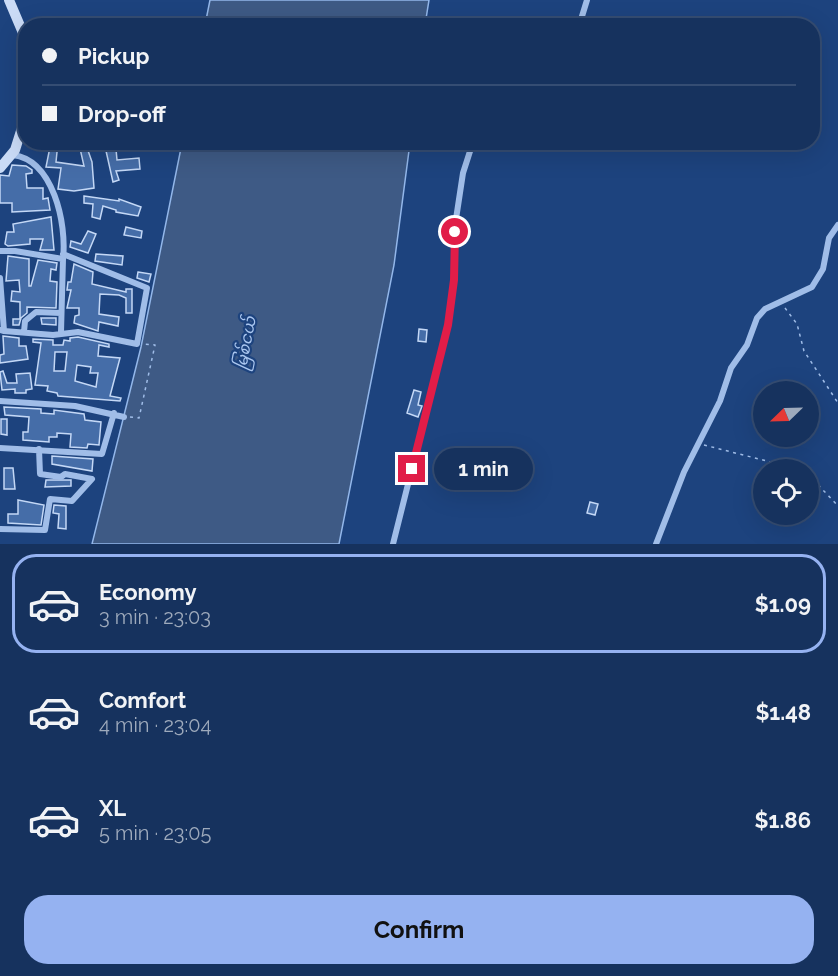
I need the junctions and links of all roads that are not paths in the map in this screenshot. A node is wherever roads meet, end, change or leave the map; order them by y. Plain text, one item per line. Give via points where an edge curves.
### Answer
1 (9, 0) edge
2 (587, 0) edge
3 (581, 18) edge
4 (18, 21) edge
5 (18, 139) edge
6 (470, 150) edge
7 (13, 154) junction
8 (0, 168) edge
9 (838, 225) edge
10 (0, 251) edge
11 (63, 257) junction
12 (0, 278) edge
13 (61, 313) junction
14 (2, 330) edge
15 (24, 332) junction
16 (61, 332) junction
17 (0, 400) edge
18 (114, 413) junction
19 (124, 417) road end
20 (0, 448) edge
21 (39, 449) junction
22 (0, 529) edge
23 (393, 544) edge
24 (656, 544) edge

1 - 4 street
2 - 3 street
5 - 7 street
6 - 23 street via 456,219 448,325
7 - 8 street
7 - 11 street via 26,156 41,170 59,212
9 - 24 street via 829,238 823,269 812,287 773,305 757,318
10 - 11 street
11 - 13 street
11 - 16 street via 147,288 136,344 96,334
12 - 14 street
13 - 15 street via 36,312 25,321
13 - 16 street
14 - 15 street
15 - 16 street
17 - 18 street
18 - 19 street
18 - 21 street via 102,454
20 - 21 street
21 - 22 street via 40,474 92,479 72,501 50,498 45,530

